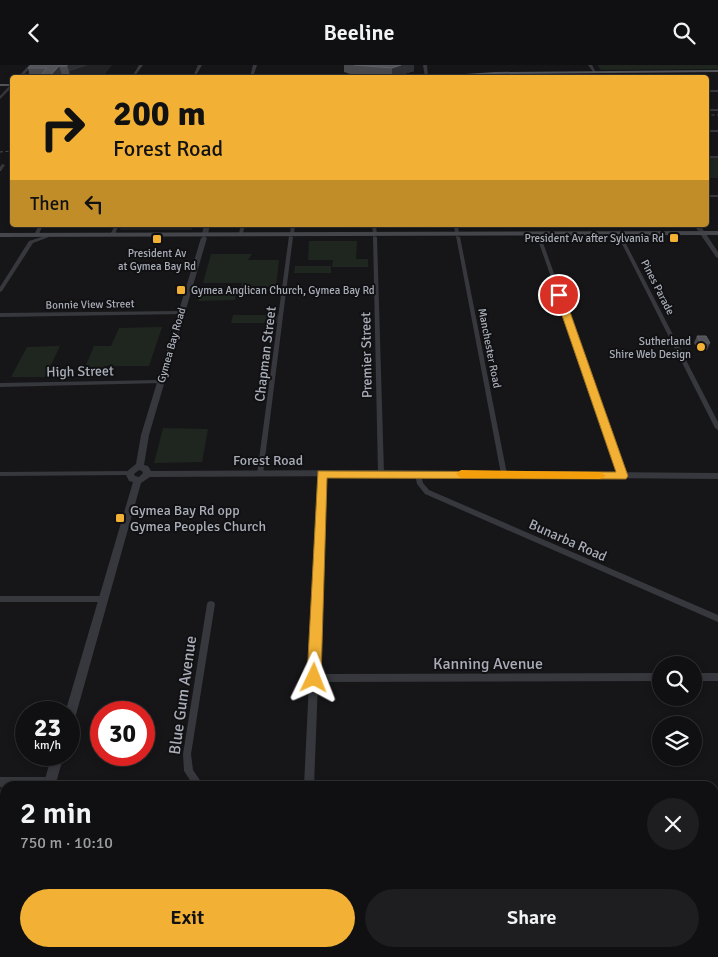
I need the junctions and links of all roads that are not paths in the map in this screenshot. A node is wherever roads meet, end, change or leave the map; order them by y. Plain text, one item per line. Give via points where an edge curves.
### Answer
1 (31, 65) edge
2 (590, 65) edge
3 (718, 72) edge
4 (22, 75) edge
5 (453, 75) edge
6 (597, 75) edge
7 (10, 86) edge
8 (0, 98) edge
9 (4, 165) dead end
10 (0, 170) edge
11 (40, 227) edge
12 (116, 227) edge
13 (207, 227) edge
14 (242, 227) edge
15 (293, 227) edge
16 (374, 227) edge
17 (456, 227) edge
18 (698, 227) edge
19 (36, 233) junction
20 (241, 233) junction
21 (112, 235) junction
22 (205, 235) junction
23 (292, 235) junction
24 (375, 235) junction
25 (458, 235) junction
26 (704, 235) junction
27 (718, 235) edge
28 (0, 236) edge
29 (78, 237) junction
30 (539, 237) junction
31 (620, 237) junction
32 (30, 239) junction
33 (718, 256) edge
34 (0, 291) edge
35 (180, 313) junction
36 (0, 315) edge
37 (160, 382) junction
38 (0, 385) edge
39 (718, 428) edge
40 (140, 467) junction
41 (0, 473) edge
42 (129, 473) junction
43 (381, 473) junction
44 (148, 474) junction
45 (260, 474) junction
46 (322, 474) junction
47 (418, 474) junction
48 (504, 474) junction
49 (623, 476) junction
50 (718, 476) edge
51 (138, 480) junction
52 (0, 599) edge
53 (103, 599) junction
54 (211, 604) dead end
55 (718, 619) edge
56 (652, 677) edge
57 (702, 677) edge
58 (718, 677) edge
59 (314, 678) junction
60 (74, 701) edge
61 (55, 766) edge
62 (51, 781) edge
63 (196, 781) edge
64 (309, 781) edge

1 - 4 street
2 - 6 street
3 - 6 main road
5 - 6 main road
7 - 8 street
9 - 10 street
11 - 19 street
12 - 21 street
13 - 22 street, Gymea Bay Road
14 - 20 street
15 - 23 street, Chapman Street
16 - 24 street, Premier Street
17 - 25 street, Manchester Road
18 - 26 street
19 - 21 main road
19 - 28 main road
19 - 29 main road
20 - 22 main road
20 - 23 main road
21 - 22 main road
21 - 29 main road
22 - 23 main road
22 - 35 street, Gymea Bay Road
23 - 24 main road
23 - 45 street, Chapman Street
24 - 25 main road
24 - 43 street, Premier Street
25 - 26 main road
25 - 30 main road
25 - 48 street, Manchester Road
26 - 27 main road
26 - 31 main road
26 - 33 street
28 - 32 main road
29 - 32 main road
30 - 31 main road
30 - 49 street
31 - 39 street, Pines Parade
32 - 34 street
35 - 36 street, Bonnie View Street
35 - 37 street, Gymea Bay Road
37 - 38 street, High Street
37 - 40 street, Gymea Bay Road
40 - 42 street
40 - 44 street via 147,469
41 - 42 street
42 - 51 street via 132,479
43 - 46 street, Forest Road
43 - 47 street, Forest Road
44 - 45 street, Forest Road
44 - 51 street
45 - 46 street, Forest Road
46 - 59 street
47 - 48 street, Forest Road
47 - 55 street, Bunarba Road via 420,484 427,492
48 - 49 street, Forest Road
49 - 50 street, Forest Road
51 - 53 street
52 - 53 street
53 - 60 street
54 - 63 street, Blue Gum Avenue via 187,754 189,771
56 - 59 street, Kanning Avenue
57 - 58 street
59 - 64 street
61 - 62 street

